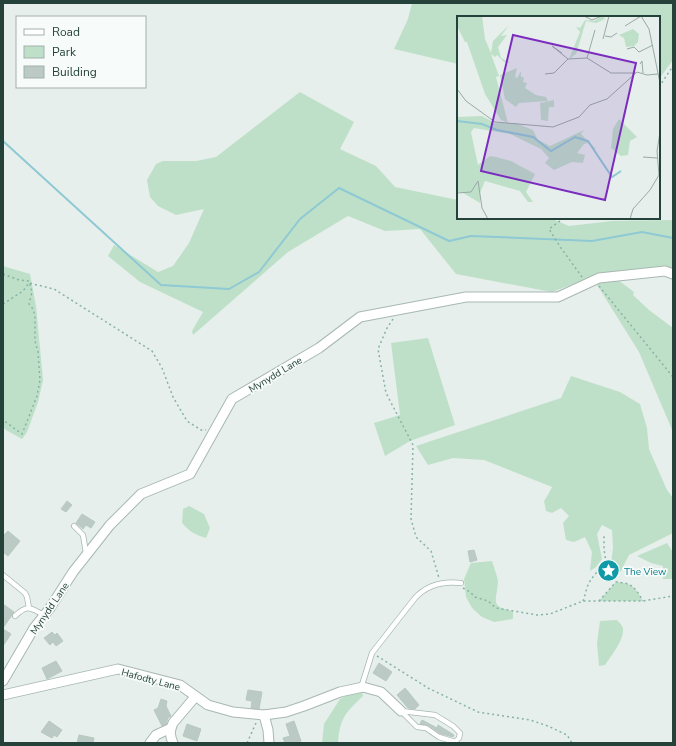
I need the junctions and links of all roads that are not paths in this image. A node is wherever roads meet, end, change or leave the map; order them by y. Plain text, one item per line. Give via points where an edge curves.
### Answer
1 (673, 274) edge
2 (74, 526) dead end
3 (86, 555) junction
4 (3, 575) edge
5 (460, 583) road end
6 (29, 608) junction
7 (44, 615) junction
8 (15, 616) dead end
9 (3, 681) edge
10 (361, 688) junction
11 (3, 695) edge
12 (195, 697) junction
13 (401, 711) junction
14 (261, 715) junction
15 (171, 728) junction
16 (150, 743) edge
17 (173, 743) edge
18 (269, 743) edge

1 - 3 street, Mynydd Lane via 665,272 599,278 558,297 466,297 360,317 319,348 232,399 190,474 141,494 110,525
2 - 3 lane via 83,535
3 - 7 street, Mynydd Lane
4 - 6 lane via 25,593
5 - 10 lane via 450,582 422,590 372,653
6 - 7 lane
6 - 8 lane via 23,609
7 - 9 street, Mynydd Lane
10 - 13 street, Hafodty Lane via 381,692
10 - 14 street, Hafodty Lane via 340,692 286,712
11 - 12 street, Hafodty Lane via 118,669 180,685
12 - 14 street, Hafodty Lane via 216,708
12 - 15 street
13 - 13 lane via 417,727 426,728 439,737 455,742 459,738 460,733 453,726 435,715
14 - 18 street via 268,730
15 - 16 street via 156,735
15 - 17 street via 170,737

